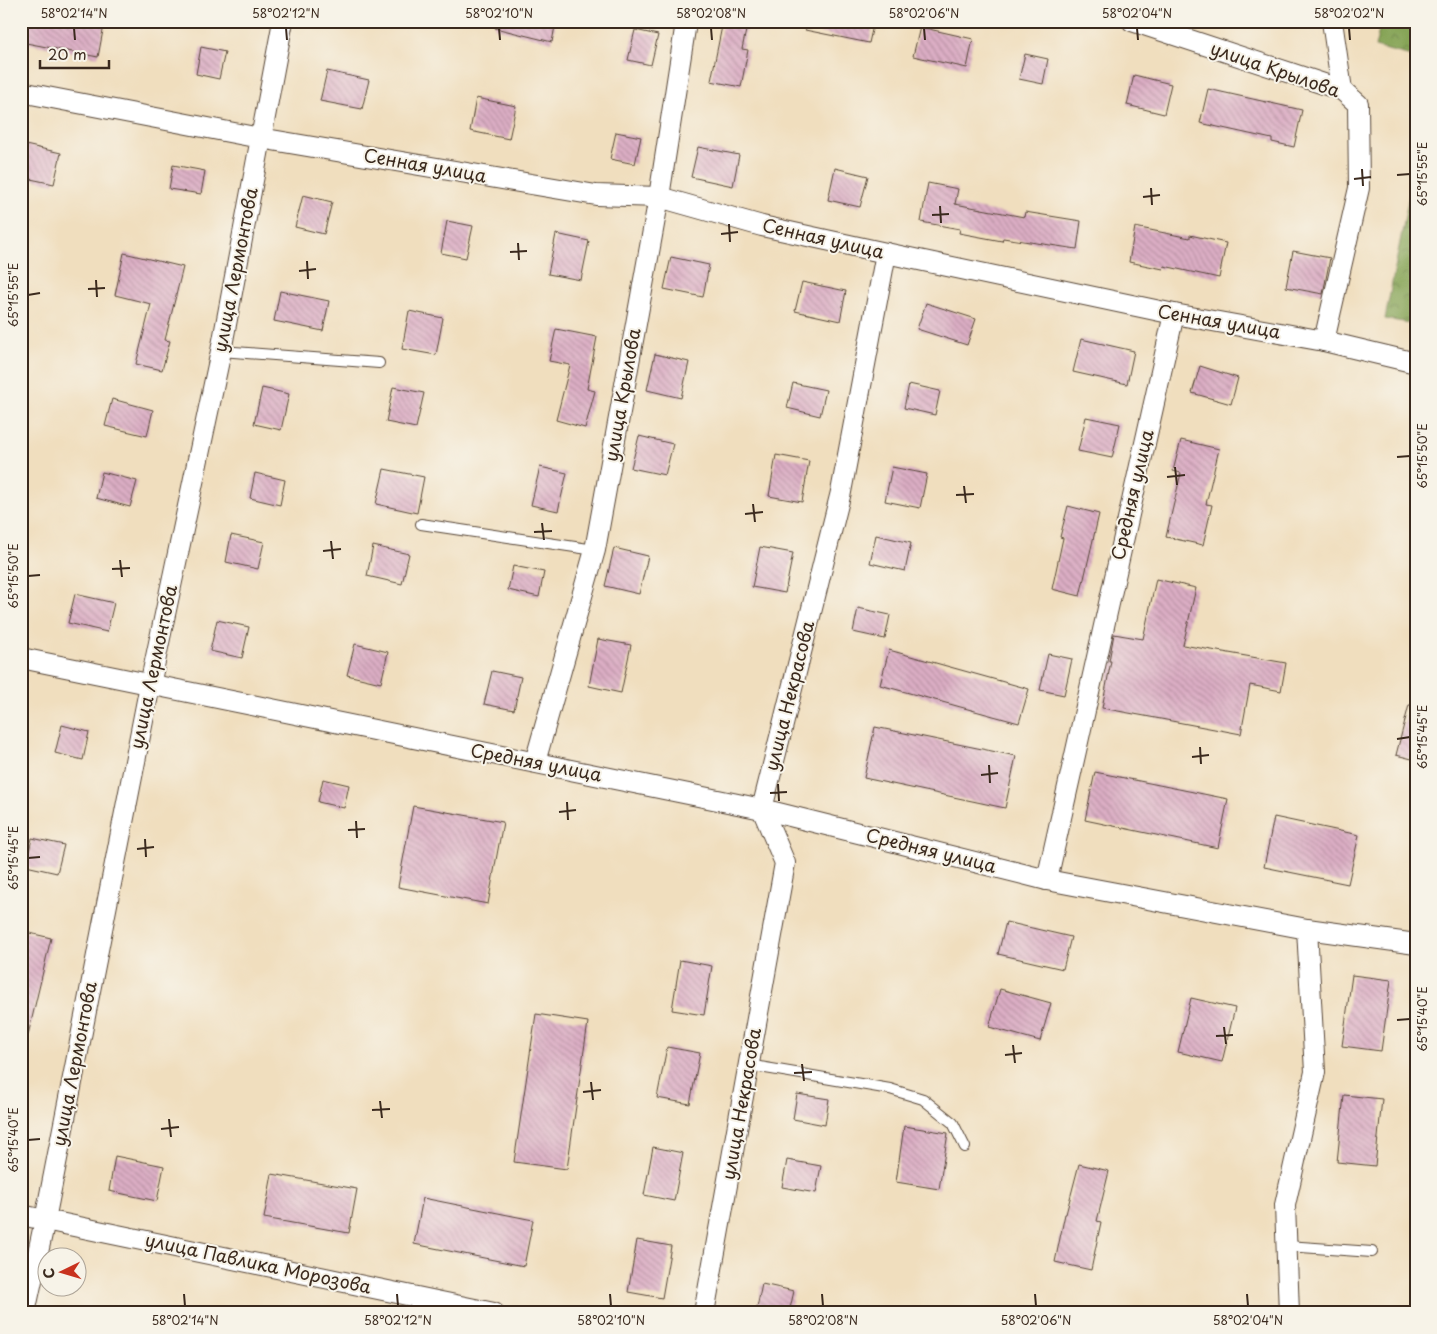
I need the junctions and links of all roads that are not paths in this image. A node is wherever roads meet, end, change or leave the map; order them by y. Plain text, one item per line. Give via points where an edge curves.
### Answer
1 (283, 21) edge
2 (685, 21) edge
3 (1132, 21) edge
4 (1332, 21) edge
5 (1342, 90) junction
6 (21, 92) edge
7 (260, 138) junction
8 (659, 198) junction
9 (886, 254) junction
10 (1174, 314) junction
11 (1324, 341) junction
12 (221, 352) junction
13 (378, 363) dead end
14 (1416, 363) edge
15 (420, 524) dead end
16 (595, 550) junction
17 (21, 658) edge
18 (150, 685) junction
19 (535, 762) junction
20 (762, 808) junction
21 (1047, 880) junction
22 (1307, 929) junction
23 (1416, 943) edge
24 (748, 1065) junction
25 (965, 1147) dead end
26 (21, 1216) edge
27 (45, 1220) junction
28 (1287, 1246) junction
29 (1372, 1252) dead end
30 (25, 1313) edge
31 (494, 1313) edge
32 (704, 1313) edge
33 (1289, 1313) edge

1 - 7 street, улица Лермонтова
2 - 8 street, улица Крылова
3 - 5 street, улица Крылова
4 - 5 street
5 - 11 street, улица Крылова via 1358,104 1359,188
6 - 7 street, Сенная улица
7 - 8 street, Сенная улица via 596,195
7 - 12 street, улица Лермонтова
8 - 9 street, Сенная улица via 762,226
8 - 16 street, улица Крылова
9 - 10 street, Сенная улица
9 - 20 street, улица Некрасова via 841,492
10 - 11 street, Сенная улица
10 - 21 street, Средняя улица
11 - 14 street, Сенная улица
12 - 13 lane
12 - 18 street, улица Лермонтова
15 - 16 lane
16 - 19 street, улица Крылова
17 - 18 street, Средняя улица
18 - 19 street, Средняя улица
18 - 27 street, улица Лермонтова
19 - 20 street, Средняя улица
20 - 21 street, Средняя улица
20 - 24 street, улица Некрасова via 785,863
21 - 22 street, Средняя улица
22 - 23 street, Средняя улица
22 - 28 street via 1315,1072 1285,1205
24 - 25 lane via 890,1089 923,1100 953,1123
24 - 32 street, улица Некрасова
26 - 27 street, улица Павлика Морозова
27 - 30 street, улица Лермонтова
27 - 31 street, улица Павлика Морозова
28 - 29 lane
28 - 33 street

